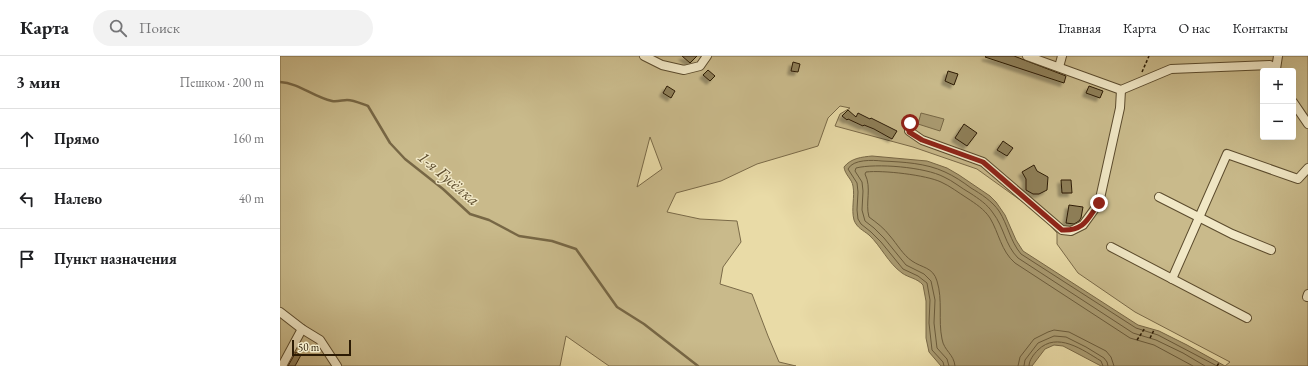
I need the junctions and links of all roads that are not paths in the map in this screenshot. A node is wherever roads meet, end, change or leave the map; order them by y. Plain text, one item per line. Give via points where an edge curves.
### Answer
1 (644, 56) edge
2 (707, 56) edge
3 (1027, 56) edge
4 (1062, 56) edge
5 (1278, 56) edge
6 (1059, 67) junction
7 (1274, 68) edge
8 (1276, 68) edge
9 (1121, 90) junction
10 (1294, 104) edge
11 (910, 123) dead end
12 (1308, 124) edge
13 (1308, 168) edge
14 (1159, 196) dead end
15 (1200, 217) junction
16 (1111, 247) dead end
17 (1271, 250) dead end
18 (1172, 279) junction
19 (280, 312) edge
20 (1247, 318) dead end
21 (302, 329) junction
22 (282, 366) edge
23 (337, 366) edge

1 - 2 street via 662,65 684,70 700,66
3 - 6 street
4 - 6 street
5 - 8 street
6 - 9 street
7 - 9 street via 1270,65 1171,69
9 - 11 street via 1120,108 1099,203 1083,226 1071,231 1062,230 983,162 922,140 909,132
10 - 12 street
13 - 15 street via 1298,179 1228,154
14 - 15 street
15 - 17 street
15 - 18 street
16 - 18 street
18 - 20 street
19 - 21 street
21 - 22 street
21 - 23 street via 320,340

